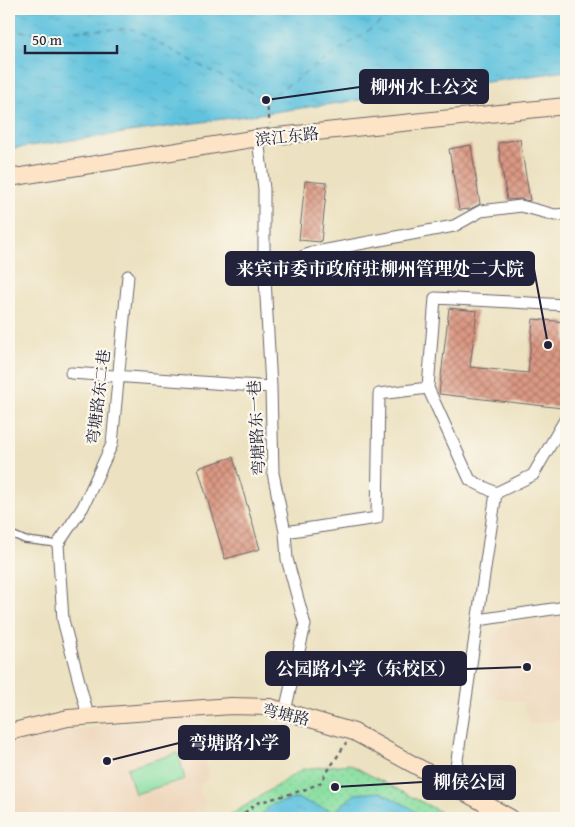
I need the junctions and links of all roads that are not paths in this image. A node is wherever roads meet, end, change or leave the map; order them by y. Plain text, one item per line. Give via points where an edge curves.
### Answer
1 (566, 106) edge
2 (265, 138) junction
3 (9, 178) edge
4 (566, 214) edge
5 (265, 273) junction
6 (128, 276) dead end
7 (566, 305) edge
8 (71, 373) dead end
9 (118, 376) junction
10 (271, 387) junction
11 (428, 388) junction
12 (566, 418) edge
13 (496, 493) junction
14 (285, 532) junction
15 (9, 533) edge
16 (58, 544) junction
17 (566, 607) edge
18 (478, 620) junction
19 (285, 711) junction
20 (88, 716) junction
21 (9, 732) edge
22 (448, 784) junction
23 (511, 818) edge

1 - 2 street, 滨江东路
2 - 3 street, 滨江东路
2 - 5 street, 弯塘路东一巷
4 - 5 street via 555,215 521,206 481,210 454,226 311,253
5 - 10 street, 弯塘路东一巷
6 - 9 street, 弯塘路东二巷
7 - 11 street via 435,298
8 - 9 street
9 - 10 street
9 - 16 street, 弯塘路东二巷 via 112,444 84,508
10 - 14 street, 弯塘路东一巷 via 273,473
11 - 13 street via 470,480
11 - 14 street via 379,394 377,518
12 - 13 street via 533,475
13 - 18 street
14 - 19 street, 弯塘路东一巷 via 287,559 305,626
15 - 16 lane via 25,540
16 - 20 street via 63,620
17 - 18 street
18 - 22 street via 456,767
19 - 20 street, 弯塘路 via 270,707 231,706
19 - 22 street, 弯塘路 via 354,732
20 - 21 street, 弯塘路
22 - 23 street, 弯塘路

